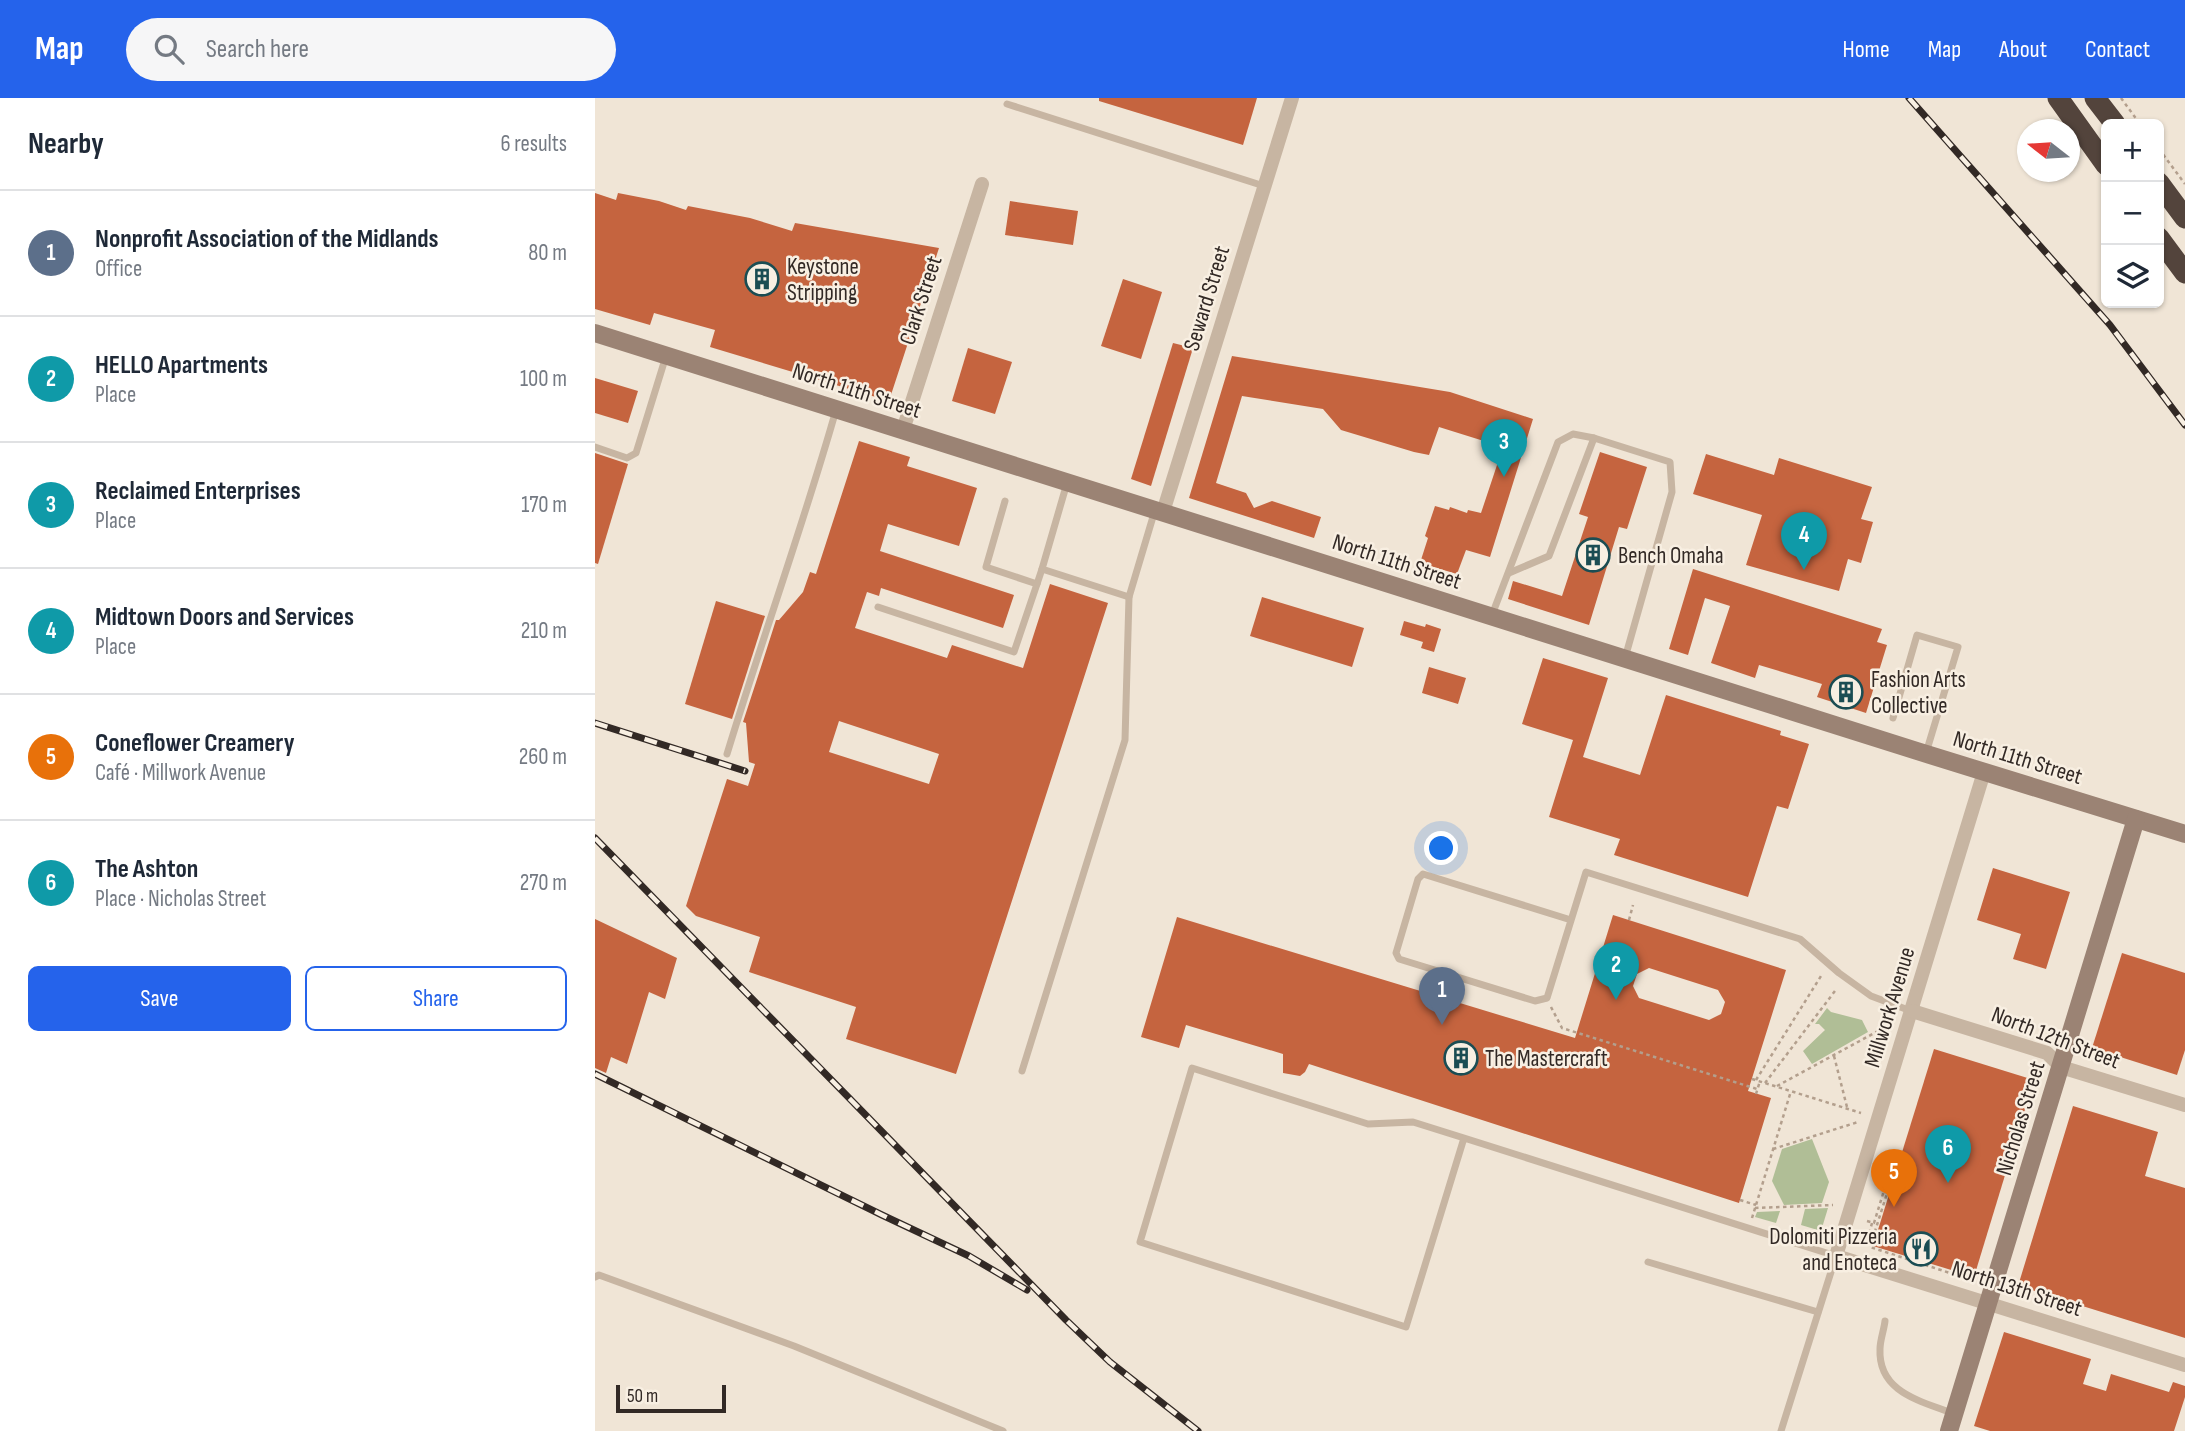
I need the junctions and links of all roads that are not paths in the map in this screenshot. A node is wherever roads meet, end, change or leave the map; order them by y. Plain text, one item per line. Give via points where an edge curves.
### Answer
1 (1292, 98) edge
2 (2058, 98) edge
3 (2095, 98) edge
4 (1007, 104) dead end
5 (2111, 119) edge
6 (2101, 158) edge
7 (982, 184) dead end
8 (1265, 186) junction
9 (2164, 190) edge
10 (2185, 218) edge
11 (2164, 245) edge
12 (2185, 272) edge
13 (595, 333) edge
14 (666, 355) junction
15 (836, 409) junction
16 (903, 430) junction
17 (1594, 438) junction
18 (595, 447) edge
19 (1068, 482) junction
20 (1005, 501) dead end
21 (1159, 511) junction
22 (1042, 569) junction
23 (1509, 573) junction
24 (1037, 584) junction
25 (1129, 597) junction
26 (878, 607) dead end
27 (1491, 617) junction
28 (1625, 659) junction
29 (1893, 718) dead end
30 (727, 754) dead end
31 (1926, 754) junction
32 (1984, 772) junction
33 (2136, 819) junction
34 (2185, 834) edge
35 (1571, 919) junction
36 (1912, 1011) junction
37 (2061, 1067) junction
38 (1022, 1071) dead end
39 (2185, 1105) edge
40 (1464, 1138) junction
41 (1836, 1256) junction
42 (1648, 1262) dead end
43 (595, 1277) edge
44 (1989, 1304) junction
45 (1818, 1312) junction
46 (1885, 1321) dead end
47 (2185, 1365) edge
48 (1952, 1423) edge
49 (1003, 1431) edge
50 (1781, 1431) edge

1 - 8 street, Seward Street
2 - 6 highway
3 - 5 highway
4 - 8 lane
7 - 16 street, Clark Street
8 - 21 street, Seward Street
9 - 10 highway
11 - 12 highway
13 - 14 street, North 11th Street
14 - 15 street, North 11th Street
14 - 18 lane via 636,453 627,458
15 - 16 street, North 11th Street
15 - 30 lane
16 - 19 street, North 11th Street
17 - 23 lane via 1549,556
17 - 23 lane via 1573,434 1558,442
17 - 28 lane via 1670,462 1672,492
19 - 21 street, North 11th Street
19 - 22 lane
20 - 24 lane via 986,567
21 - 25 lane
21 - 27 street, North 11th Street
22 - 24 lane
22 - 25 lane
23 - 27 lane
24 - 26 lane via 1014,652
25 - 38 lane via 1125,740
27 - 28 street, North 11th Street
28 - 31 street, North 11th Street
29 - 31 lane via 1917,635 1958,647
31 - 32 street, North 11th Street
32 - 33 street, North 11th Street
32 - 36 street, Millwork Avenue
33 - 34 street, North 11th Street
33 - 37 street, Nicholas Street
35 - 35 lane via 1547,998 1535,1001 1399,959 1396,953 1423,874
35 - 36 lane via 1586,872 1800,939 1871,996
36 - 37 street, North 12th Street via 2047,1052
36 - 41 street, Millwork Avenue
37 - 39 street, North 12th Street
37 - 44 street, Nicholas Street
40 - 40 lane via 1413,1122 1367,1124 1192,1068 1140,1242 1406,1327
40 - 41 lane
41 - 44 street, North 13th Street
41 - 45 lane
42 - 45 lane
43 - 49 lane via 794,1346
44 - 47 street, North 13th Street
44 - 48 street, Nicholas Street
45 - 50 lane
46 - 48 lane via 1879,1350 1883,1371 1899,1392

